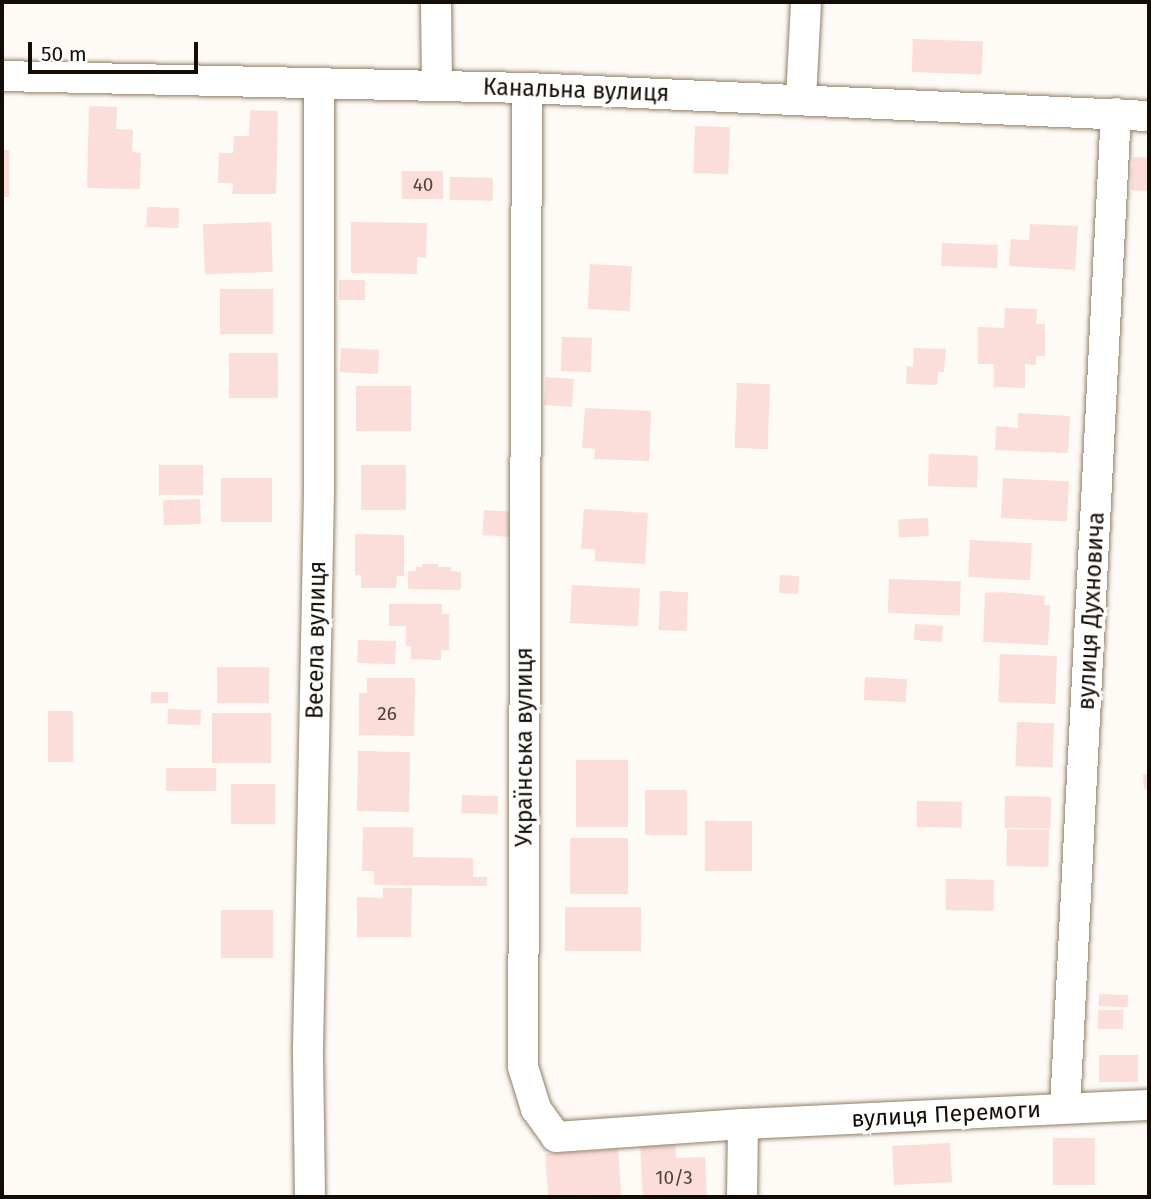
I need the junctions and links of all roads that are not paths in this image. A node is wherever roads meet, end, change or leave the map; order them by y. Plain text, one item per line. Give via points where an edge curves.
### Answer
1 (436, 2) edge
2 (806, 2) edge
3 (2, 76) edge
4 (319, 83) junction
5 (437, 86) junction
6 (527, 88) junction
7 (801, 100) junction
8 (1116, 113) junction
9 (1149, 116) edge
10 (1149, 1105) edge
11 (1065, 1108) junction
12 (743, 1124) junction
13 (310, 1197) edge
14 (741, 1197) edge

1 - 5 street
2 - 7 street
3 - 4 street, Канальна вулиця
4 - 5 street, Канальна вулиця
4 - 13 street, Весела вулиця
5 - 6 street, Канальна вулиця
6 - 7 street, Канальна вулиця
6 - 12 street, Українська вулиця via 523,1067 536,1109 556,1137
7 - 8 street, Канальна вулиця
8 - 9 street, Канальна вулиця
8 - 11 street, вулиця Духновича
10 - 11 street, вулиця Перемоги
11 - 12 street, вулиця Перемоги
12 - 14 street

